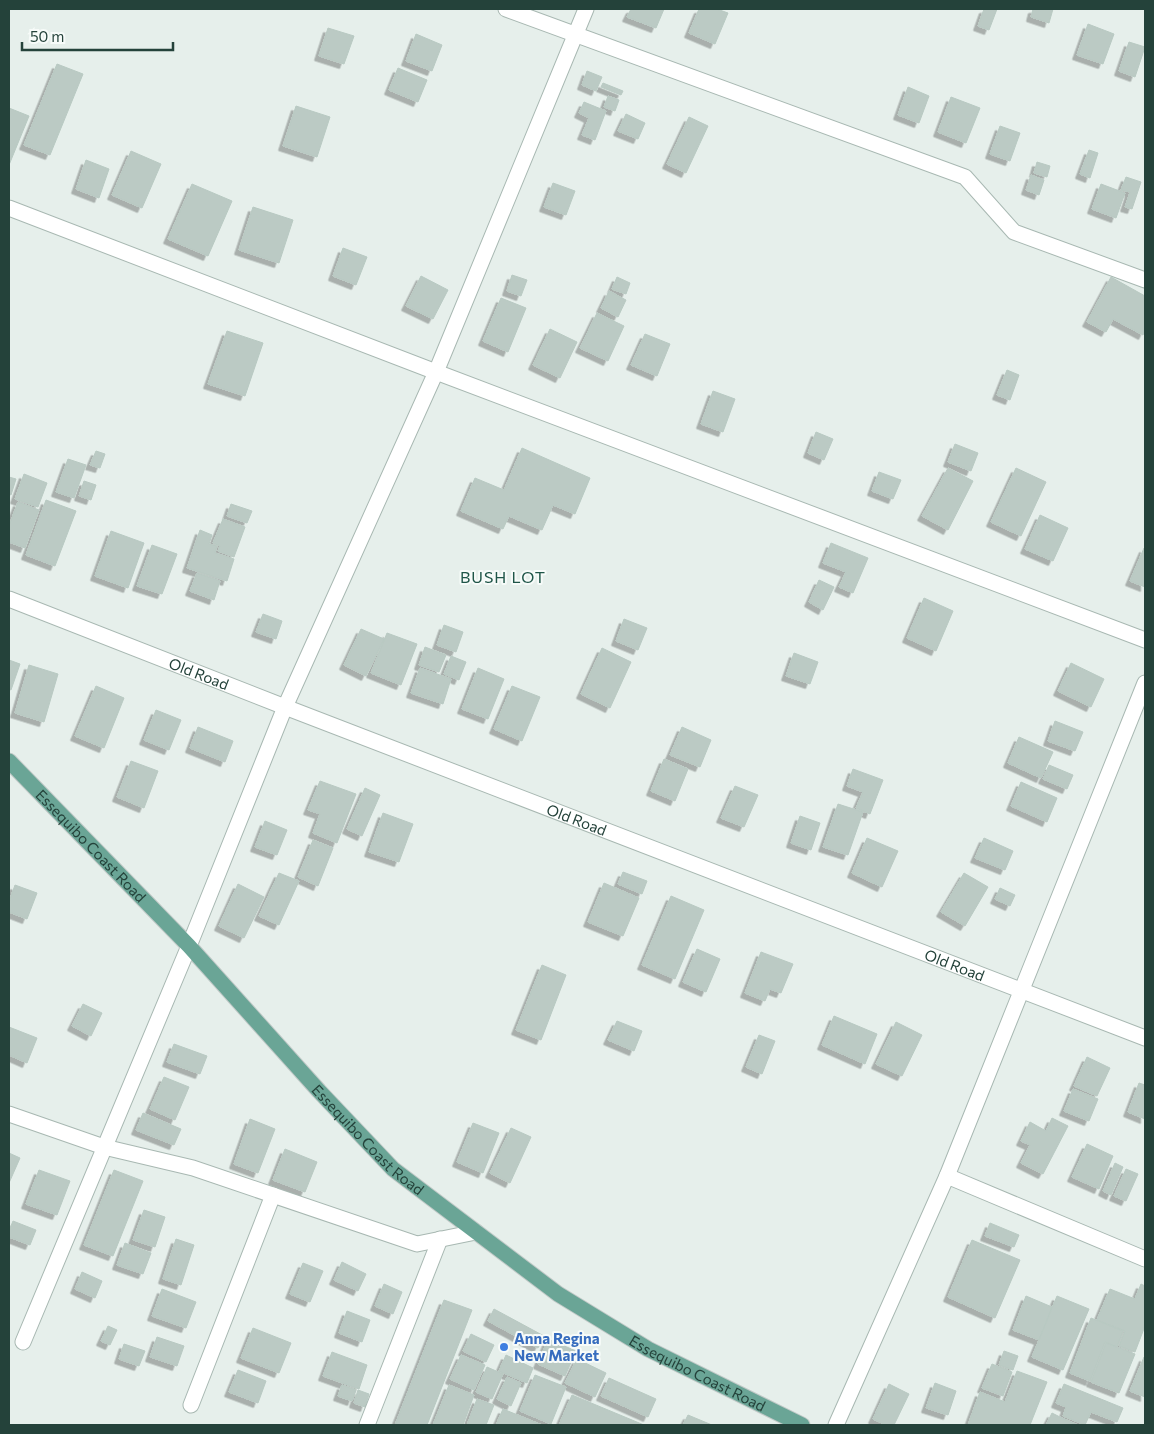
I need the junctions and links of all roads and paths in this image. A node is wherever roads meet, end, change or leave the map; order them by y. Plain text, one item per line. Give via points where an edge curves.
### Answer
1 (506, 9) edge
2 (586, 9) edge
3 (575, 35) junction
4 (9, 208) edge
5 (1145, 280) edge
6 (436, 372) junction
7 (9, 599) edge
8 (1145, 640) edge
9 (1145, 683) edge
10 (285, 707) junction
11 (9, 761) edge
12 (189, 946) junction
13 (1021, 991) junction
14 (1145, 1038) edge
15 (9, 1114) edge
16 (104, 1146) junction
17 (947, 1176) junction
18 (273, 1195) junction
19 (476, 1232) junction
20 (440, 1239) junction
21 (1145, 1259) edge
22 (23, 1342) dead end
23 (191, 1405) dead end
24 (367, 1425) edge
25 (802, 1425) edge
26 (836, 1425) edge

1 - 3 street
2 - 3 street
3 - 5 street via 964,177 1014,232
3 - 6 street
4 - 6 street
6 - 8 street
6 - 10 street
7 - 10 street, Old Road
9 - 13 street
10 - 12 street
10 - 13 street, Old Road
11 - 12 main road, Essequibo Coast Road
12 - 16 street
12 - 19 main road, Essequibo Coast Road via 394,1169
13 - 14 street, Old Road
13 - 17 street
15 - 16 street
16 - 18 street via 193,1168
16 - 22 street
17 - 21 street
17 - 26 street
18 - 20 street via 417,1244
18 - 23 street
19 - 20 street
19 - 25 main road, Essequibo Coast Road via 558,1294 648,1349
20 - 24 street

